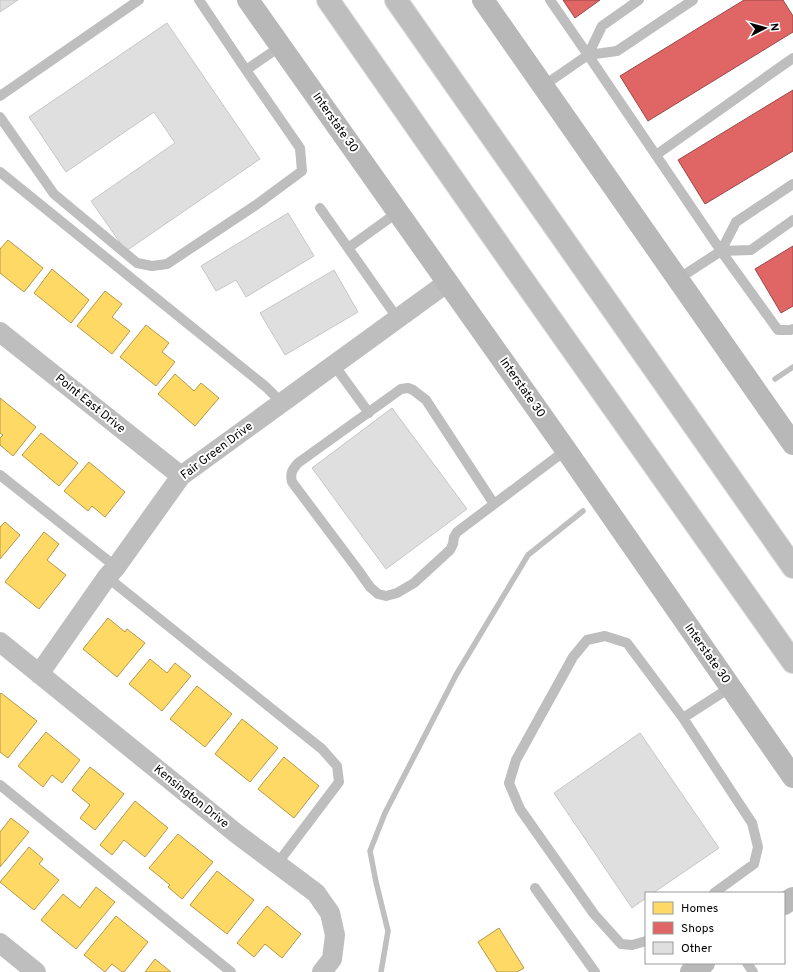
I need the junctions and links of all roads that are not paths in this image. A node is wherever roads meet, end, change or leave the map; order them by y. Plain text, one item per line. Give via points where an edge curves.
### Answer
1 (139, 0) edge
2 (199, 0) edge
3 (248, 0) edge
4 (396, 0) edge
5 (401, 0) edge
6 (483, 0) edge
7 (550, 0) edge
8 (639, 0) edge
9 (693, 0) edge
10 (331, 5) edge
11 (419, 34) junction
12 (281, 46) junction
13 (588, 55) junction
14 (793, 58) edge
15 (246, 70) junction
16 (543, 86) junction
17 (0, 96) edge
18 (0, 117) edge
19 (656, 155) junction
20 (0, 172) edge
21 (793, 184) edge
22 (320, 208) dead end
23 (398, 212) junction
24 (793, 220) edge
25 (348, 248) junction
26 (721, 251) junction
27 (678, 279) junction
28 (448, 282) junction
29 (398, 319) junction
30 (793, 329) edge
31 (0, 332) edge
32 (334, 365) junction
33 (282, 403) junction
34 (369, 412) junction
35 (793, 444) edge
36 (566, 450) junction
37 (0, 475) edge
38 (181, 476) junction
39 (494, 504) junction
40 (793, 567) edge
41 (111, 572) junction
42 (0, 642) edge
43 (793, 662) edge
44 (39, 674) junction
45 (731, 687) junction
46 (683, 718) junction
47 (793, 777) edge
48 (0, 785) edge
49 (277, 864) junction
50 (535, 888) dead end
51 (715, 892) edge
52 (645, 941) edge
53 (0, 943) edge
54 (703, 964) edge
55 (36, 972) edge
56 (231, 972) edge
57 (322, 972) edge
58 (595, 972) edge
59 (691, 972) edge

1 - 17 lane
2 - 15 lane
3 - 12 main road, Interstate 30
4 - 11 highway
5 - 11 highway
6 - 16 main road
7 - 13 lane
8 - 13 lane via 602,26
9 - 13 lane via 617,51
10 - 43 highway
11 - 40 highway
12 - 15 lane
12 - 23 main road, Interstate 30
13 - 16 lane
13 - 19 lane
14 - 19 lane
15 - 18 lane via 300,148 302,170 256,205 167,264 152,266 137,263 54,194
16 - 27 main road
19 - 26 lane
20 - 33 lane via 266,387
21 - 26 lane via 736,222
22 - 25 lane
23 - 25 lane
23 - 28 main road, Interstate 30
24 - 26 lane via 751,250
25 - 29 lane
26 - 27 lane
26 - 30 lane via 778,330
27 - 35 main road
28 - 29 street, Fair Green Drive
28 - 36 main road, Interstate 30
29 - 32 street, Fair Green Drive
31 - 38 street, Point East Drive
32 - 33 street, Fair Green Drive
32 - 34 lane
33 - 38 street, Fair Green Drive
34 - 39 lane via 401,389 413,390 426,400
34 - 39 lane via 298,463 291,475 292,482 370,587 378,594 386,596 398,593 414,583 450,550 458,532
36 - 39 lane
36 - 45 main road, Interstate 30
37 - 41 lane
38 - 41 street, Fair Green Drive
41 - 44 street, Fair Green Drive
41 - 49 lane via 322,750 337,766 339,782
42 - 44 street, Kensington Drive
44 - 49 street, Kensington Drive
45 - 46 lane
45 - 47 main road, Interstate 30
46 - 51 lane via 752,823 758,847 754,864
46 - 52 lane via 627,643 606,636 587,640 573,657 516,760 509,783 520,809 594,914 620,944 632,946
48 - 56 lane
49 - 57 street, Kensington Drive via 316,894 330,913 335,935 332,959
50 - 58 lane
53 - 55 street
54 - 59 main road

